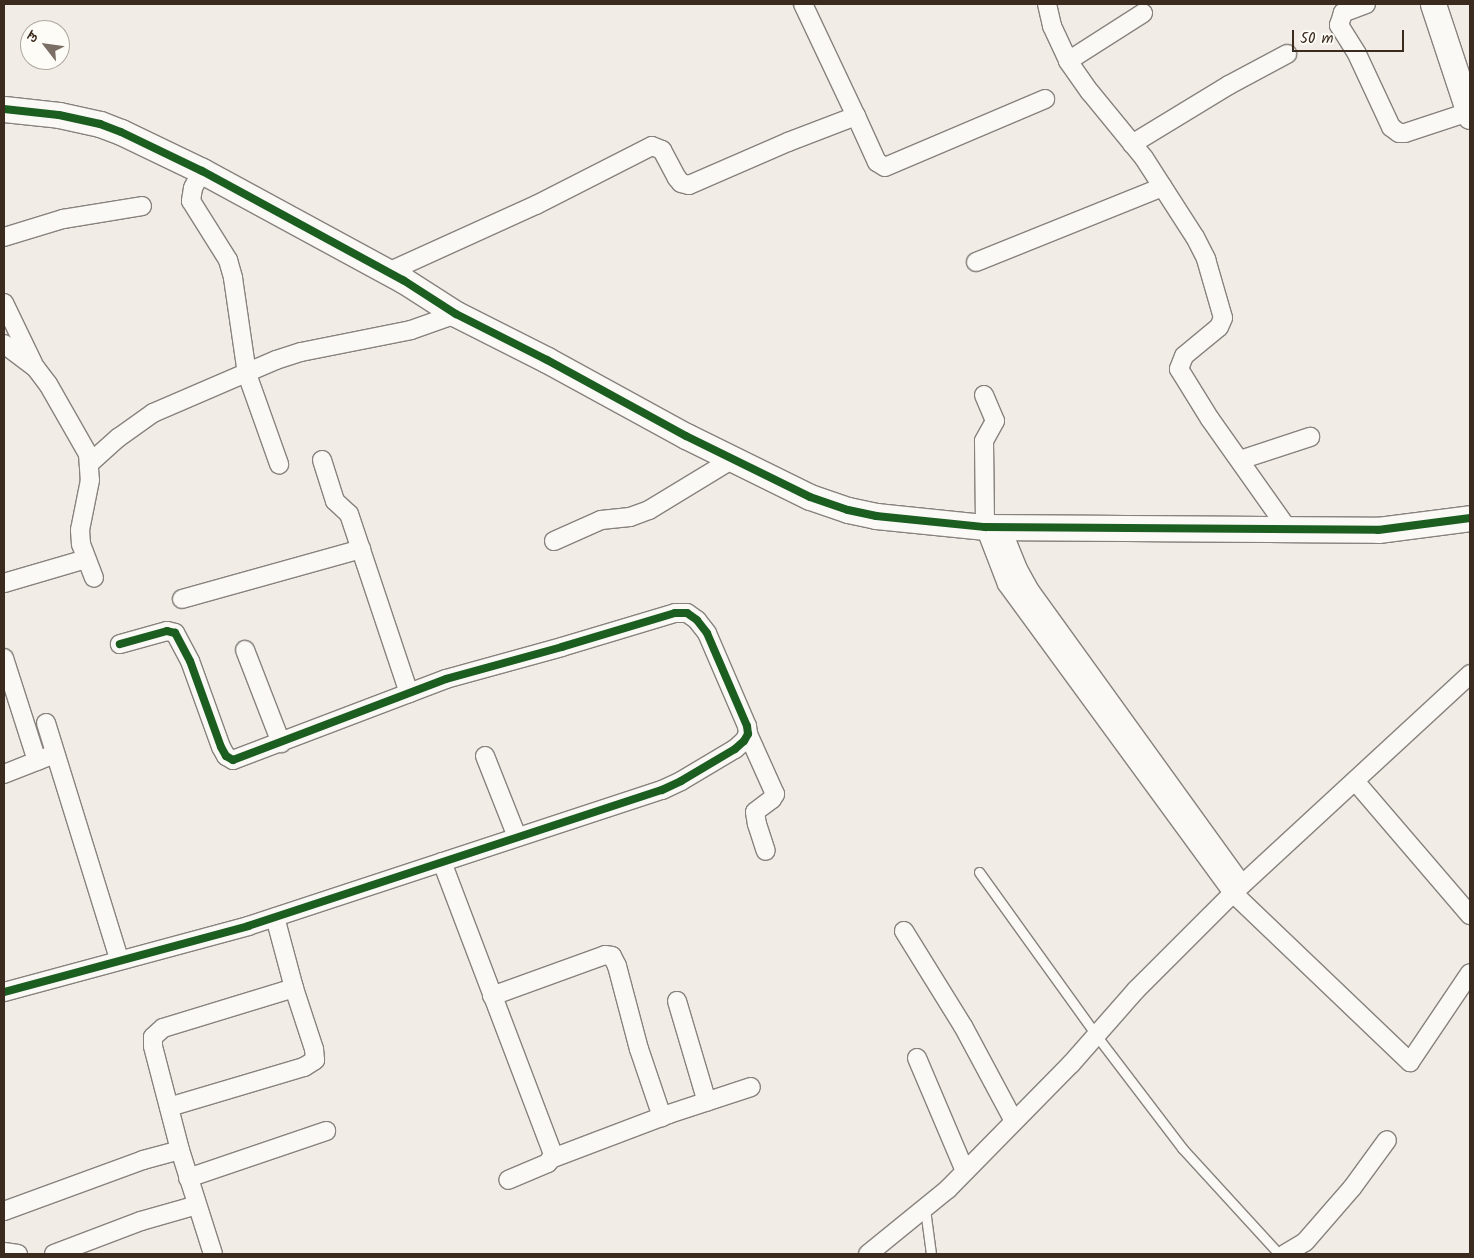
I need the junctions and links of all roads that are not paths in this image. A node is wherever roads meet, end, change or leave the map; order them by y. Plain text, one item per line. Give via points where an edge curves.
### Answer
1 (803, 4) edge
2 (1047, 4) edge
3 (1433, 4) edge
4 (1356, 5) edge
5 (1143, 13) dead end
6 (1287, 54) dead end
7 (1068, 60) junction
8 (1044, 99) dead end
9 (4, 109) edge
10 (1470, 114) edge
11 (856, 116) junction
12 (1132, 144) junction
13 (202, 171) junction
14 (1163, 187) junction
15 (142, 206) dead end
16 (4, 237) edge
17 (976, 262) dead end
18 (388, 272) junction
19 (4, 303) edge
20 (456, 314) junction
21 (4, 344) edge
22 (35, 367) junction
23 (247, 374) junction
24 (984, 395) dead end
25 (1310, 437) dead end
26 (732, 459) junction
27 (322, 460) dead end
28 (1240, 460) junction
29 (90, 463) junction
30 (279, 464) dead end
31 (1470, 518) edge
32 (993, 527) junction
33 (1288, 529) junction
34 (554, 541) dead end
35 (360, 548) junction
36 (86, 559) junction
37 (94, 578) dead end
38 (4, 583) edge
39 (182, 599) dead end
40 (120, 644) dead end
41 (245, 650) dead end
42 (4, 658) edge
43 (1470, 674) edge
44 (409, 693) junction
45 (46, 723) dead end
46 (748, 734) junction
47 (281, 743) junction
48 (54, 754) junction
49 (485, 756) dead end
50 (38, 761) junction
51 (4, 774) edge
52 (1355, 781) junction
53 (517, 838) junction
54 (766, 851) dead end
55 (442, 862) junction
56 (979, 872) dead end
57 (1237, 889) junction
58 (1470, 915) edge
59 (275, 917) junction
60 (904, 931) dead end
61 (119, 959) junction
62 (1470, 973) edge
63 (294, 988) junction
64 (4, 992) edge
65 (492, 996) junction
66 (677, 1001) dead end
67 (1096, 1035) junction
68 (917, 1058) dead end
69 (751, 1087) dead end
70 (707, 1102) junction
71 (169, 1107) junction
72 (662, 1117) junction
73 (1014, 1121) junction
74 (326, 1132) dead end
75 (1386, 1140) dead end
76 (180, 1150) junction
77 (553, 1158) junction
78 (965, 1171) junction
79 (188, 1178) junction
80 (508, 1180) dead end
81 (197, 1205) junction
82 (925, 1209) junction
83 (4, 1211) edge
84 (4, 1252) edge
85 (18, 1254) edge
86 (54, 1254) edge
87 (213, 1254) edge
88 (868, 1254) edge
89 (931, 1254) edge
90 (1279, 1254) edge
91 (1285, 1254) edge

1 - 11 street
2 - 7 street via 1052,26
3 - 10 street
4 - 10 street via 1343,13 1340,30 1357,54 1394,131 1406,132
5 - 7 street
6 - 12 street
7 - 12 street
8 - 11 street via 885,167 877,162
9 - 13 street via 59,115 100,124
11 - 18 street via 689,185 676,178 662,150 657,146 646,148 536,205
12 - 14 street
13 - 18 street
13 - 23 street via 193,188 191,201 228,260
14 - 17 street
14 - 28 street via 1206,259 1223,318 1219,327 1184,356 1180,369 1210,420
15 - 16 street via 63,219
18 - 20 street
19 - 22 street
20 - 23 street via 411,330 301,352
20 - 26 street
21 - 22 street
22 - 29 street via 83,441
23 - 29 street via 153,413
23 - 30 street
24 - 32 street via 995,421 984,441
25 - 28 street
26 - 32 street via 810,497 848,510 876,516
26 - 34 street via 648,510 630,517 601,520
27 - 35 street via 336,502 347,511
28 - 33 street
29 - 36 street via 90,480 80,530
31 - 33 street via 1378,530
32 - 33 street
32 - 57 street via 1008,584 1110,713
35 - 39 street
35 - 44 street
36 - 37 street
36 - 38 street
40 - 47 street via 167,631 175,633 190,661 221,746 229,759 241,758
41 - 47 street
42 - 50 street
43 - 52 street
44 - 46 street via 446,679 661,617 687,613 707,633
44 - 47 street
45 - 48 street
46 - 53 street via 735,749 681,781
46 - 54 street via 775,794 755,812
48 - 50 street
48 - 61 street
49 - 53 street
50 - 51 street
52 - 57 street
52 - 58 street
53 - 55 street
55 - 59 street
55 - 65 street
56 - 67 lane
57 - 62 street via 1410,1062
57 - 67 street
59 - 61 street
59 - 63 street
60 - 73 street via 964,1026
61 - 64 street
63 - 71 street via 157,1032 153,1046
63 - 71 street via 316,1056 312,1064
65 - 72 street via 605,955 612,956
65 - 77 street
66 - 70 street
67 - 73 street
67 - 90 lane via 1182,1148
68 - 78 street
69 - 70 street
70 - 72 street
71 - 76 street
72 - 77 street
73 - 78 street
74 - 79 street
75 - 91 street via 1352,1188 1305,1242
76 - 79 street
76 - 83 street via 143,1160
77 - 80 street
78 - 82 street
79 - 81 street
81 - 86 street via 141,1220
81 - 87 street
82 - 88 street
82 - 89 lane
84 - 85 street

